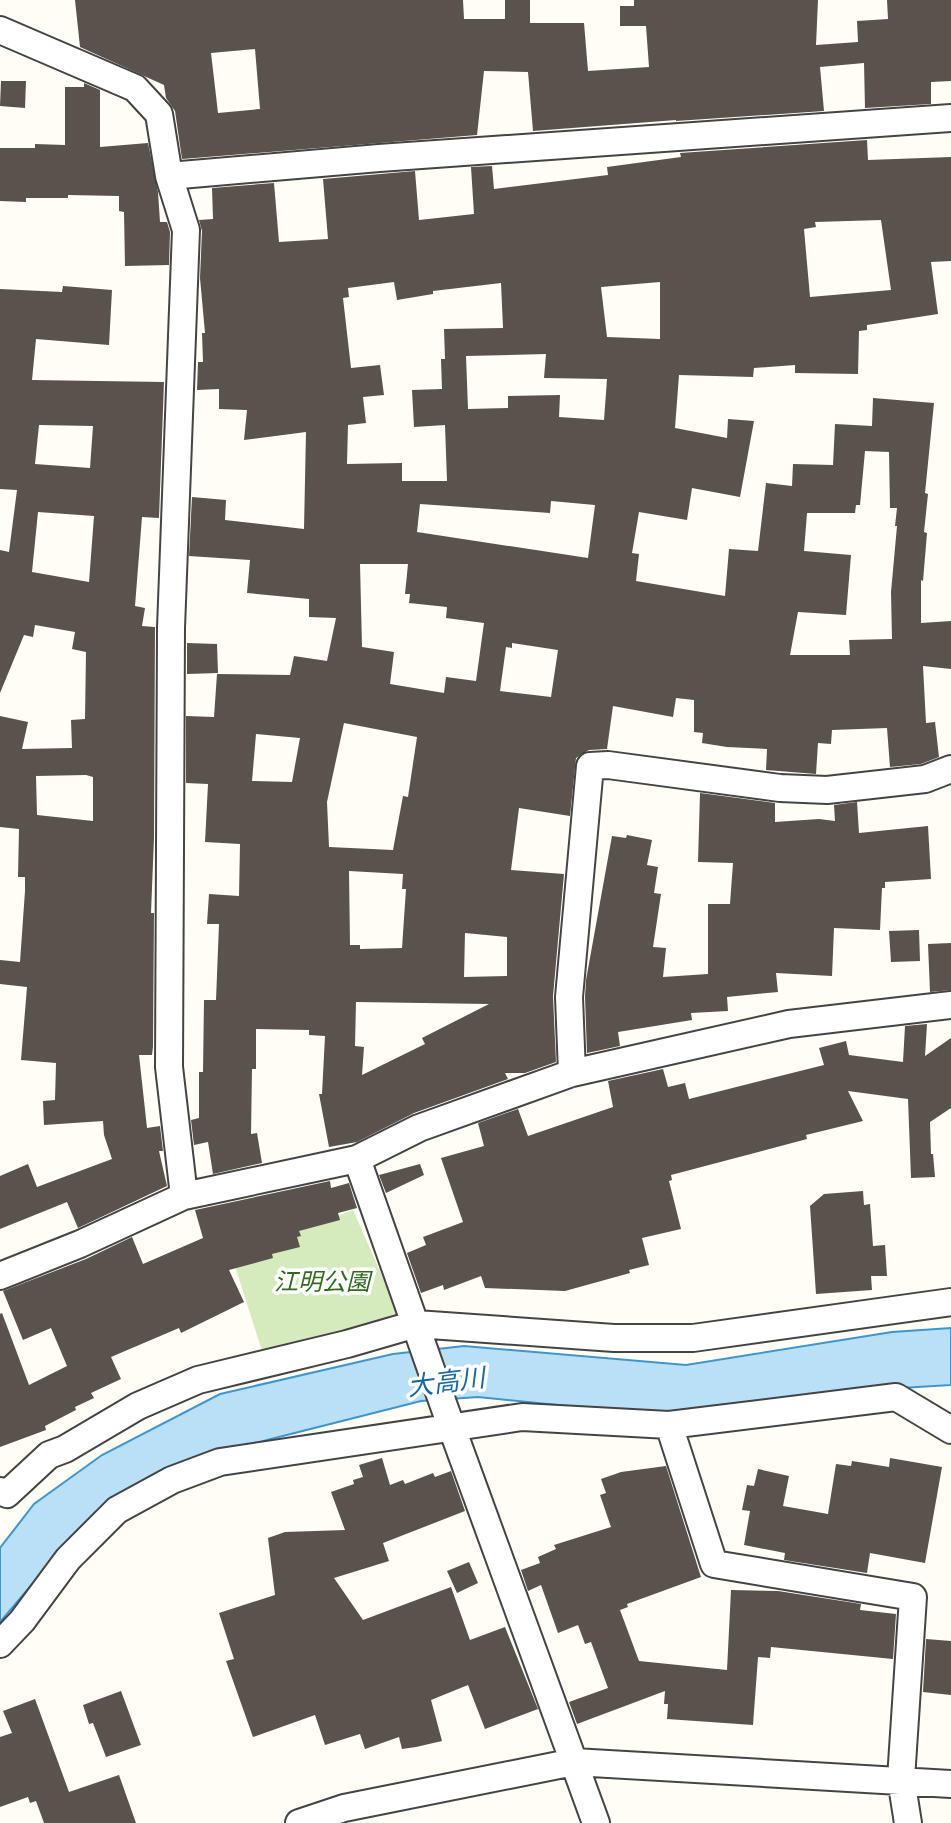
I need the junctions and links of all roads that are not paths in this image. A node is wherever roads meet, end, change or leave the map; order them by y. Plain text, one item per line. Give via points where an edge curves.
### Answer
1 (0, 30) edge
2 (951, 118) edge
3 (169, 176) junction
4 (951, 769) edge
5 (951, 1005) edge
6 (572, 1073) junction
7 (357, 1159) junction
8 (184, 1196) junction
9 (0, 1276) edge
10 (951, 1302) edge
11 (419, 1333) junction
12 (448, 1418) junction
13 (669, 1425) junction
14 (951, 1430) edge
15 (0, 1492) edge
16 (0, 1644) edge
17 (574, 1762) junction
18 (901, 1779) junction
19 (951, 1784) edge
20 (299, 1823) edge
21 (596, 1823) edge
22 (908, 1823) edge

1 - 3 street via 135,88 159,114
2 - 3 street
3 - 8 street via 186,230 171,628 169,1067
4 - 6 street via 925,779 827,790 590,766 569,997
5 - 6 street via 789,1024
6 - 7 street via 419,1128
7 - 8 street
7 - 11 street
8 - 9 street
10 - 11 street via 692,1338
11 - 12 street
11 - 15 street via 347,1344 198,1380 138,1406 49,1455 7,1494
12 - 13 street
12 - 16 street via 220,1462 172,1479 117,1510 93,1531
12 - 17 street
13 - 14 street via 896,1397
13 - 18 street via 714,1564 912,1597
17 - 18 street
17 - 20 street via 344,1808
17 - 21 street
18 - 19 street
18 - 22 street

